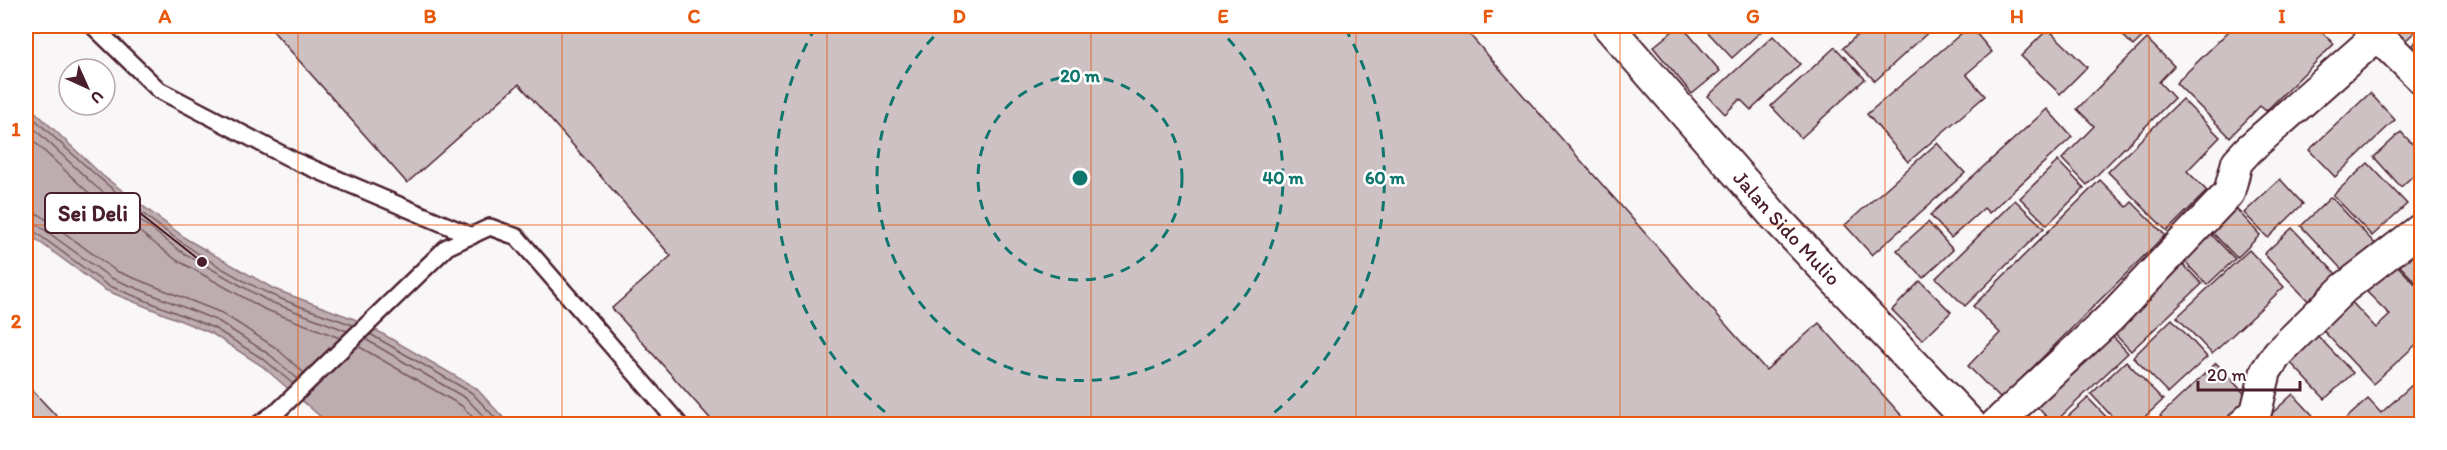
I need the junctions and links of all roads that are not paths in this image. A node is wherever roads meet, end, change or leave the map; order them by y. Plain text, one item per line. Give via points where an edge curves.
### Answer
1 (93, 26) edge
2 (1608, 26) edge
3 (2373, 30) edge
4 (2421, 79) edge
5 (2421, 228) edge
6 (472, 236) junction
7 (259, 424) edge
8 (679, 424) edge
9 (1971, 424) edge
10 (1996, 424) edge
11 (2243, 424) edge

1 - 6 lane via 159,90 295,161
2 - 9 street, Jalan Sido Mulio via 1776,218
3 - 4 street
3 - 10 street via 2237,162 2229,193 2111,317
5 - 11 street via 2344,288 2278,353 2266,371 2256,412
6 - 7 lane via 447,247 279,410
6 - 8 lane via 490,227 517,237

